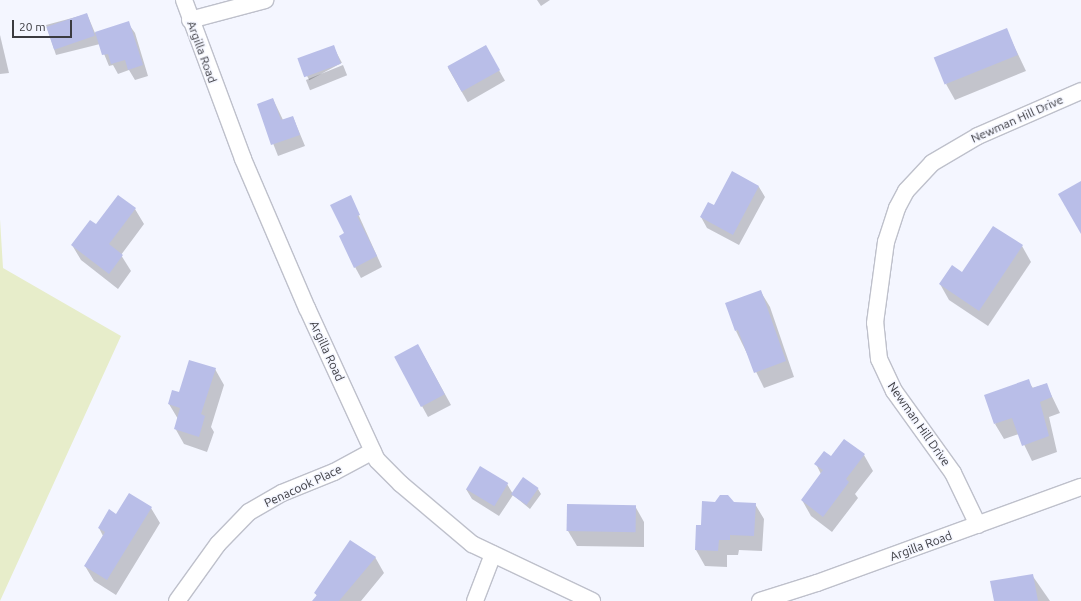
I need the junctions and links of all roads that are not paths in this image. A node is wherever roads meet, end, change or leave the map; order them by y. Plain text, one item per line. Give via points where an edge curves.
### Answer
1 (184, 0) edge
2 (265, 0) edge
3 (190, 20) junction
4 (1081, 91) edge
5 (373, 451) junction
6 (1081, 487) edge
7 (978, 525) junction
8 (493, 554) junction
9 (177, 601) edge
10 (475, 601) edge
11 (592, 601) edge
12 (764, 601) edge

1 - 3 street, Argilla Road
2 - 3 street
3 - 5 street, Argilla Road via 243,159 307,308
4 - 7 street, Newman Hill Drive via 978,136 932,163 906,191 896,208 886,242 875,323 879,359 894,391 953,473
5 - 8 street, Argilla Road via 377,460 400,484 446,524 472,544
5 - 9 street, Penacook Place via 334,472 282,493 248,512 218,544
6 - 7 street, Argilla Road
7 - 12 street, Argilla Road
8 - 10 street
8 - 11 street, Argilla Road

